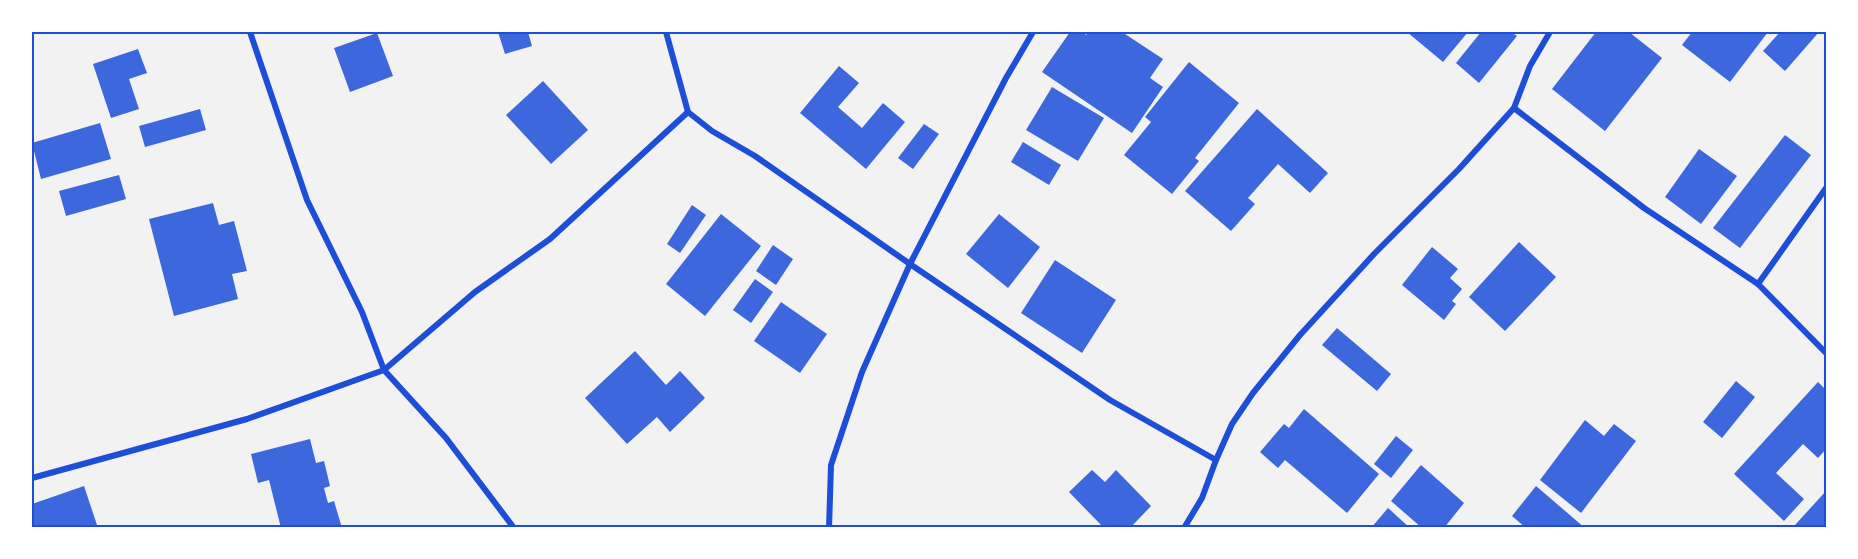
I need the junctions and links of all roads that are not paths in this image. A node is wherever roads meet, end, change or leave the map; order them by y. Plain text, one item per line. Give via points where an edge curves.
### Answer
1 (250, 32) edge
2 (666, 32) edge
3 (1034, 32) edge
4 (1550, 32) edge
5 (1514, 108) junction
6 (688, 112) junction
7 (1827, 188) edge
8 (910, 264) junction
9 (1758, 284) junction
10 (1827, 353) edge
11 (384, 370) junction
12 (1215, 460) junction
13 (32, 478) edge
14 (514, 528) edge
15 (829, 528) edge
16 (1184, 528) edge

1 - 11 street via 307,200 362,312
2 - 6 street
3 - 8 street via 1006,78
4 - 5 street via 1530,66
5 - 9 street via 1644,208
5 - 12 street via 1300,335 1253,393
6 - 8 street
6 - 11 street via 550,239 475,292
7 - 9 street
8 - 12 street via 1110,400
8 - 15 street via 862,372 831,465
9 - 10 street
11 - 13 street via 247,419
11 - 14 street via 446,438
12 - 16 street via 1202,498

